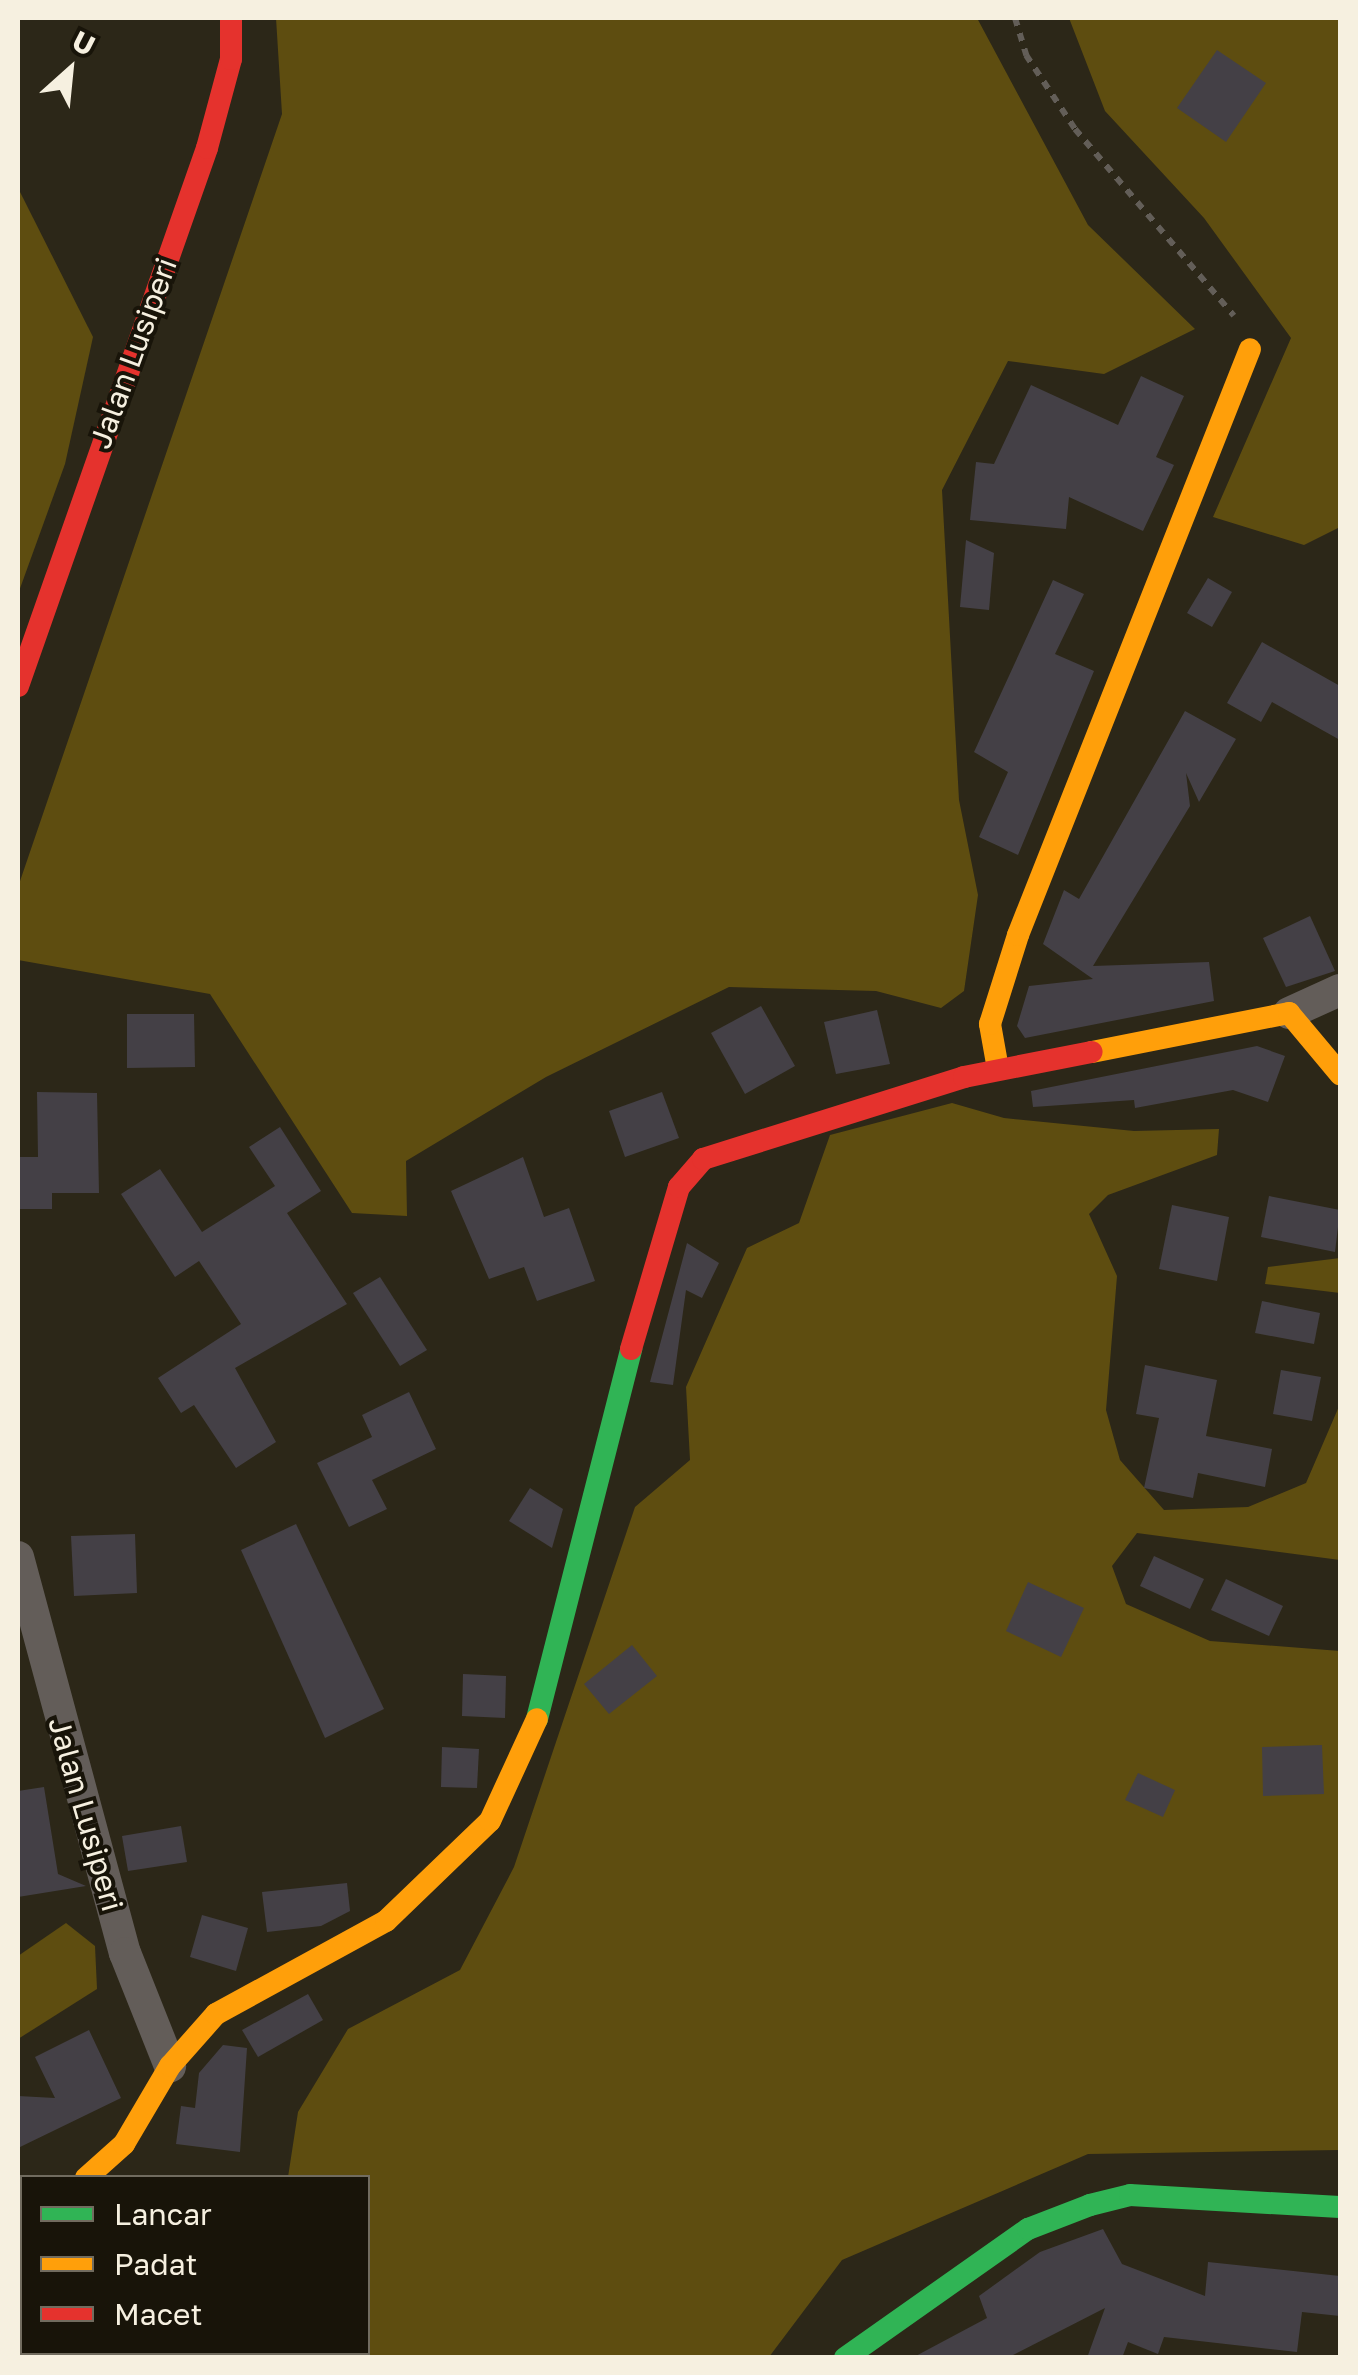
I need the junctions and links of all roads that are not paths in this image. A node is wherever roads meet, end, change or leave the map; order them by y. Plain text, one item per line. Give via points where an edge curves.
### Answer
1 (231, 18) edge
2 (1250, 349) road end
3 (18, 686) edge
4 (1340, 990) edge
5 (1290, 1012) junction
6 (998, 1069) junction
7 (1340, 1074) edge
8 (18, 1556) edge
9 (170, 2066) junction
10 (89, 2175) edge
11 (1340, 2207) edge
12 (845, 2358) edge

1 - 3 main road, Jalan Lusiperi via 231,59 207,148
2 - 6 main road via 1018,935 990,1024
4 - 5 street
5 - 6 main road
5 - 7 main road
6 - 9 main road via 756,1138 690,1170 655,1254 533,1735 490,1821 386,1921 216,2014
8 - 9 street, Jalan Lusiperi via 125,1953
9 - 10 main road via 124,2144
11 - 12 main road via 1130,2195 1090,2205 1028,2230

